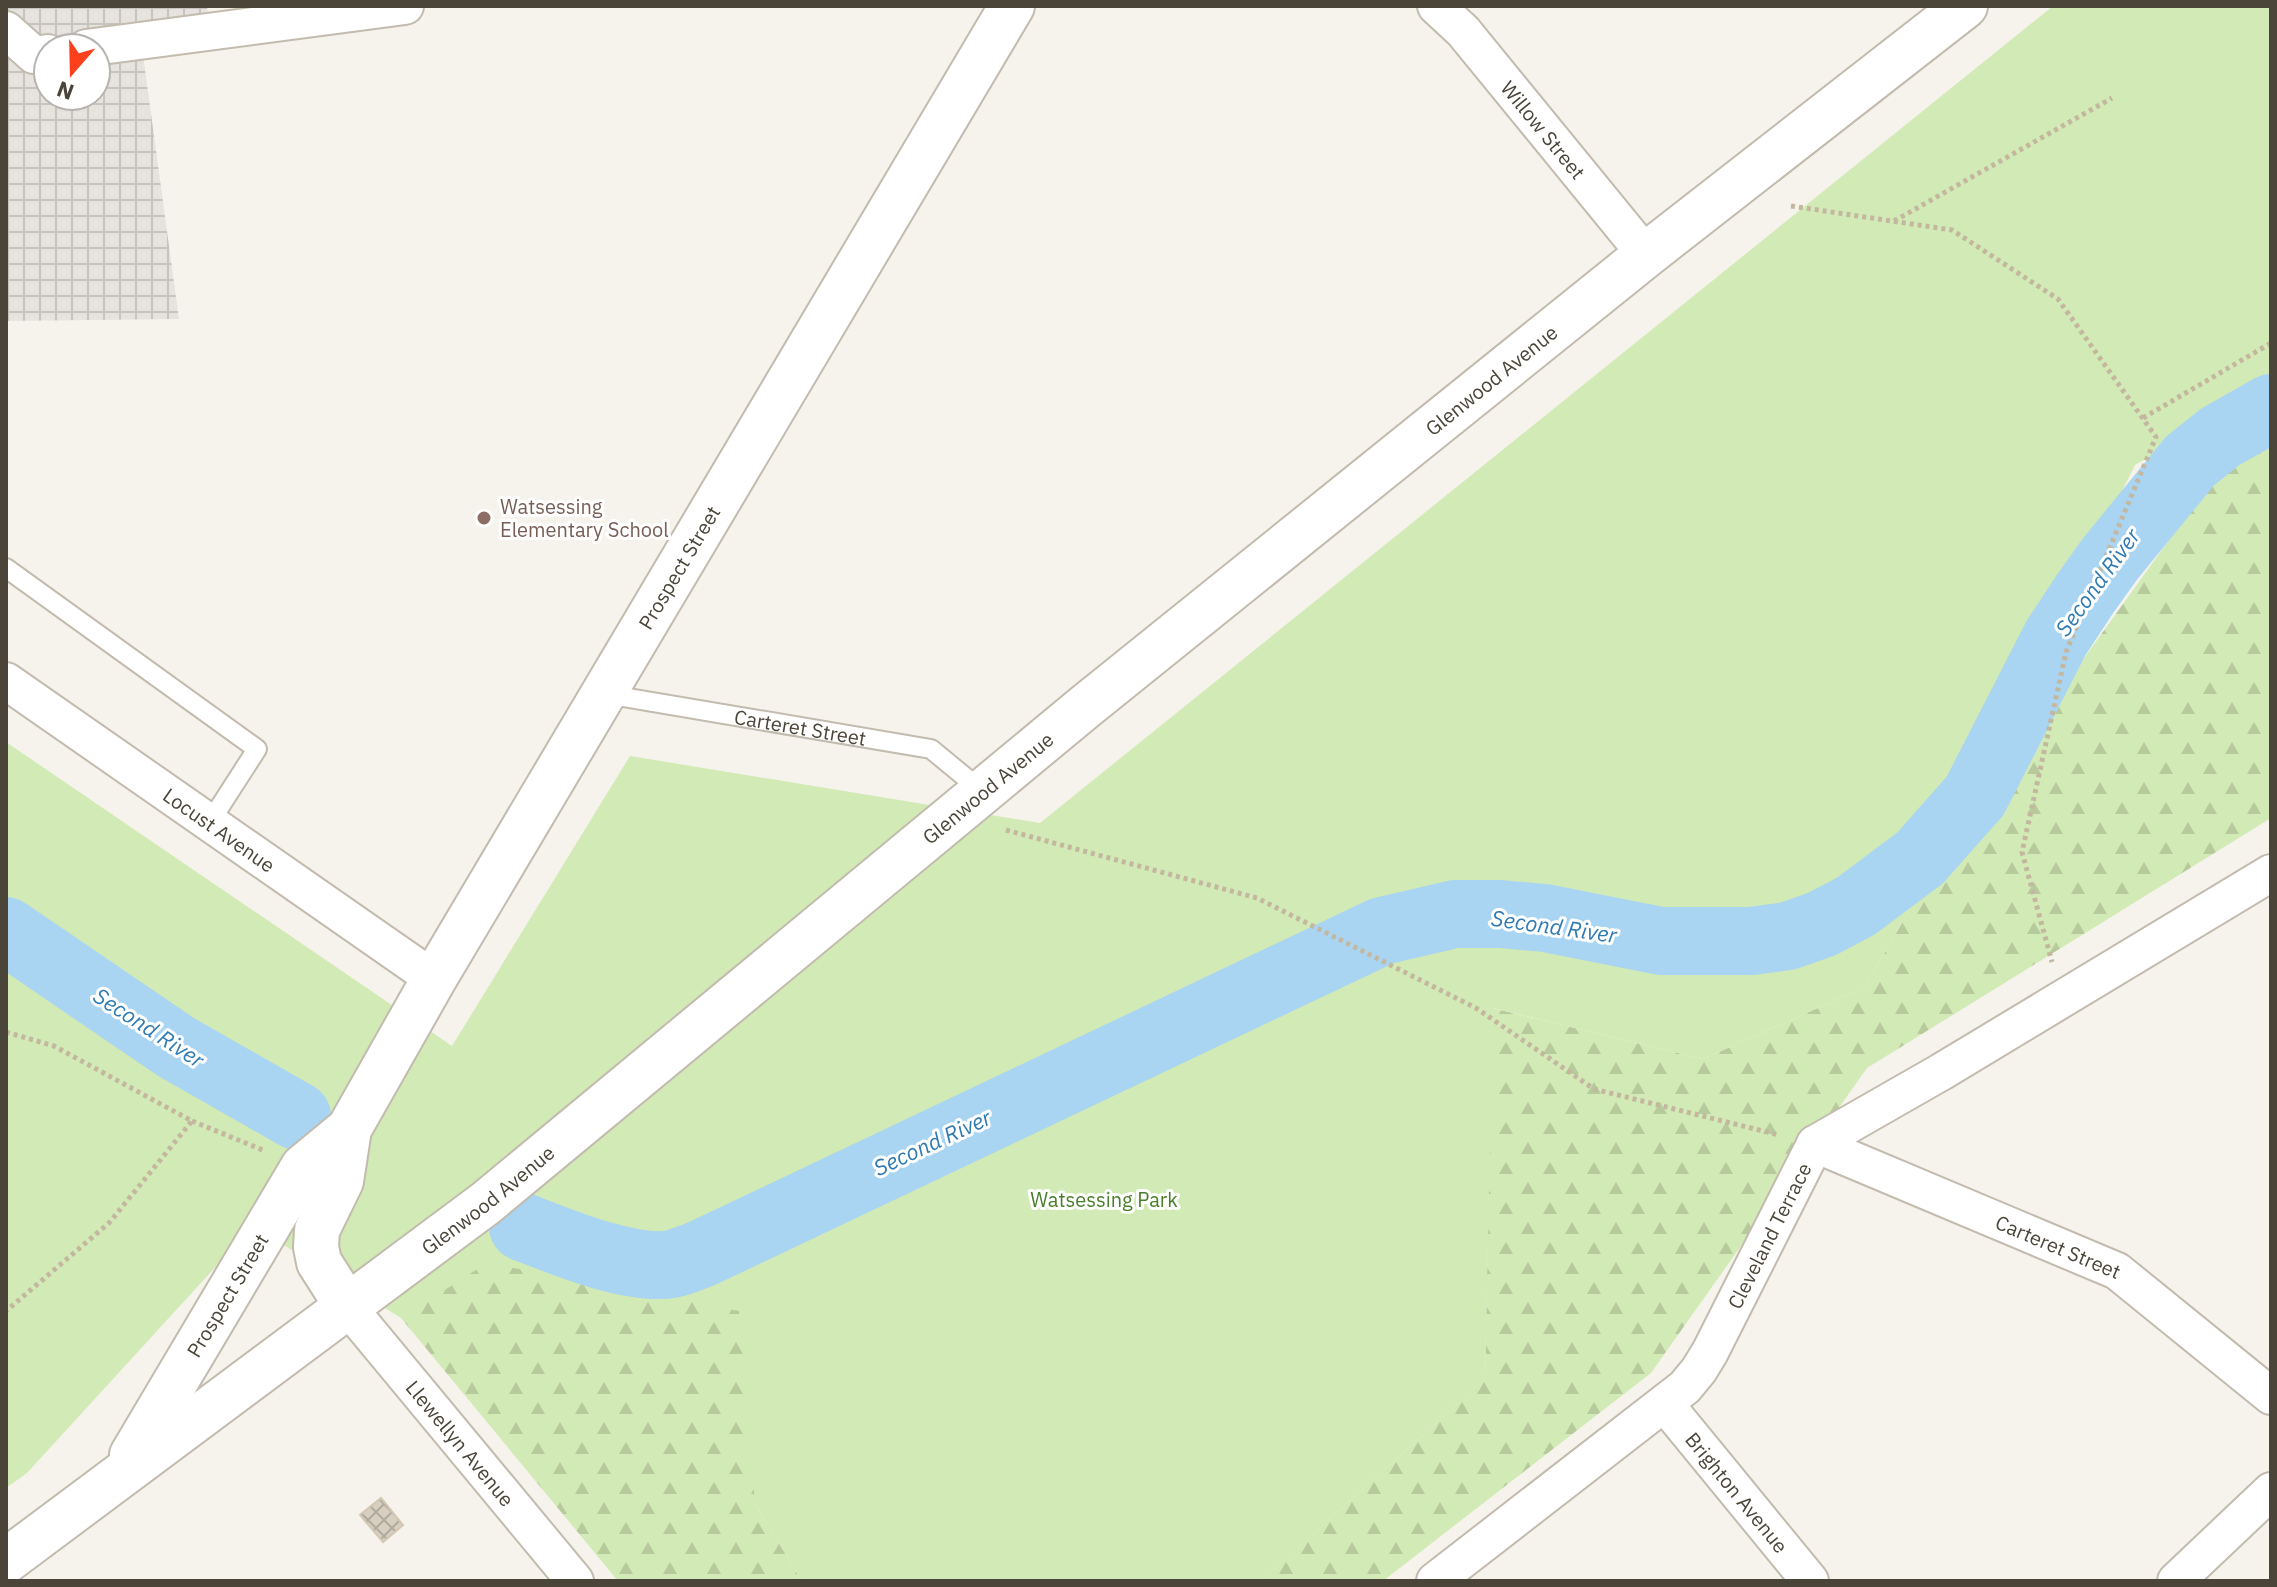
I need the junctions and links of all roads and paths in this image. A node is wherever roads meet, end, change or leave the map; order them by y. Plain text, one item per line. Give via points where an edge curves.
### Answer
1 (405, 6) edge
2 (1012, 6) edge
3 (1436, 6) edge
4 (1965, 6) edge
5 (242, 17) edge
6 (6, 30) edge
7 (112, 43) edge
8 (32, 53) edge
9 (2112, 98) dead end
10 (1791, 206) dead end
11 (1894, 221) junction
12 (1646, 255) junction
13 (2271, 343) edge
14 (2143, 418) junction
15 (6, 568) edge
16 (6, 681) edge
17 (603, 694) junction
18 (982, 791) junction
19 (210, 822) junction
20 (1006, 830) dead end
21 (2271, 873) edge
22 (434, 979) junction
23 (2062, 1000) junction
24 (6, 1032) edge
25 (349, 1129) junction
26 (1815, 1144) junction
27 (347, 1306) junction
28 (6, 1311) edge
29 (2271, 1396) edge
30 (1665, 1404) junction
31 (120, 1474) junction
32 (2271, 1491) edge
33 (6, 1561) edge
34 (575, 1581) edge
35 (1435, 1581) edge
36 (1810, 1581) edge
37 (2176, 1581) edge

1 - 5 street
2 - 17 street, Prospect Street
3 - 12 street, Willow Street via 1463,31
4 - 12 street, Glenwood Avenue
5 - 7 street
6 - 8 street
9 - 11 path
10 - 11 path
11 - 14 path via 1952,230 2058,299
12 - 18 street, Glenwood Avenue
13 - 14 path
14 - 23 path via 2156,437 2066,652 2022,852
15 - 19 lane via 257,749
16 - 19 street, Locust Avenue
17 - 18 lane, Carteret Street via 931,749
17 - 22 street, Prospect Street
18 - 27 street, Glenwood Avenue via 486,1203
19 - 22 street, Locust Avenue
20 - 26 path via 1257,898 1476,1008 1594,1089
21 - 23 street, Cleveland Terrace
22 - 25 street, Prospect Street
23 - 26 street, Cleveland Terrace
24 - 28 path via 54,1046 192,1121 109,1223
25 - 27 street, Prospect Street via 341,1181 317,1230 316,1247 319,1262
25 - 31 street, Prospect Street via 303,1167
26 - 29 street, Carteret Street via 2117,1271
26 - 30 street, Cleveland Terrace via 1699,1370
27 - 31 street, Glenwood Avenue
27 - 34 street, Llewellyn Avenue
30 - 35 street, Cleveland Terrace
30 - 36 street, Brighton Avenue
31 - 33 street, Glenwood Avenue
32 - 37 street

